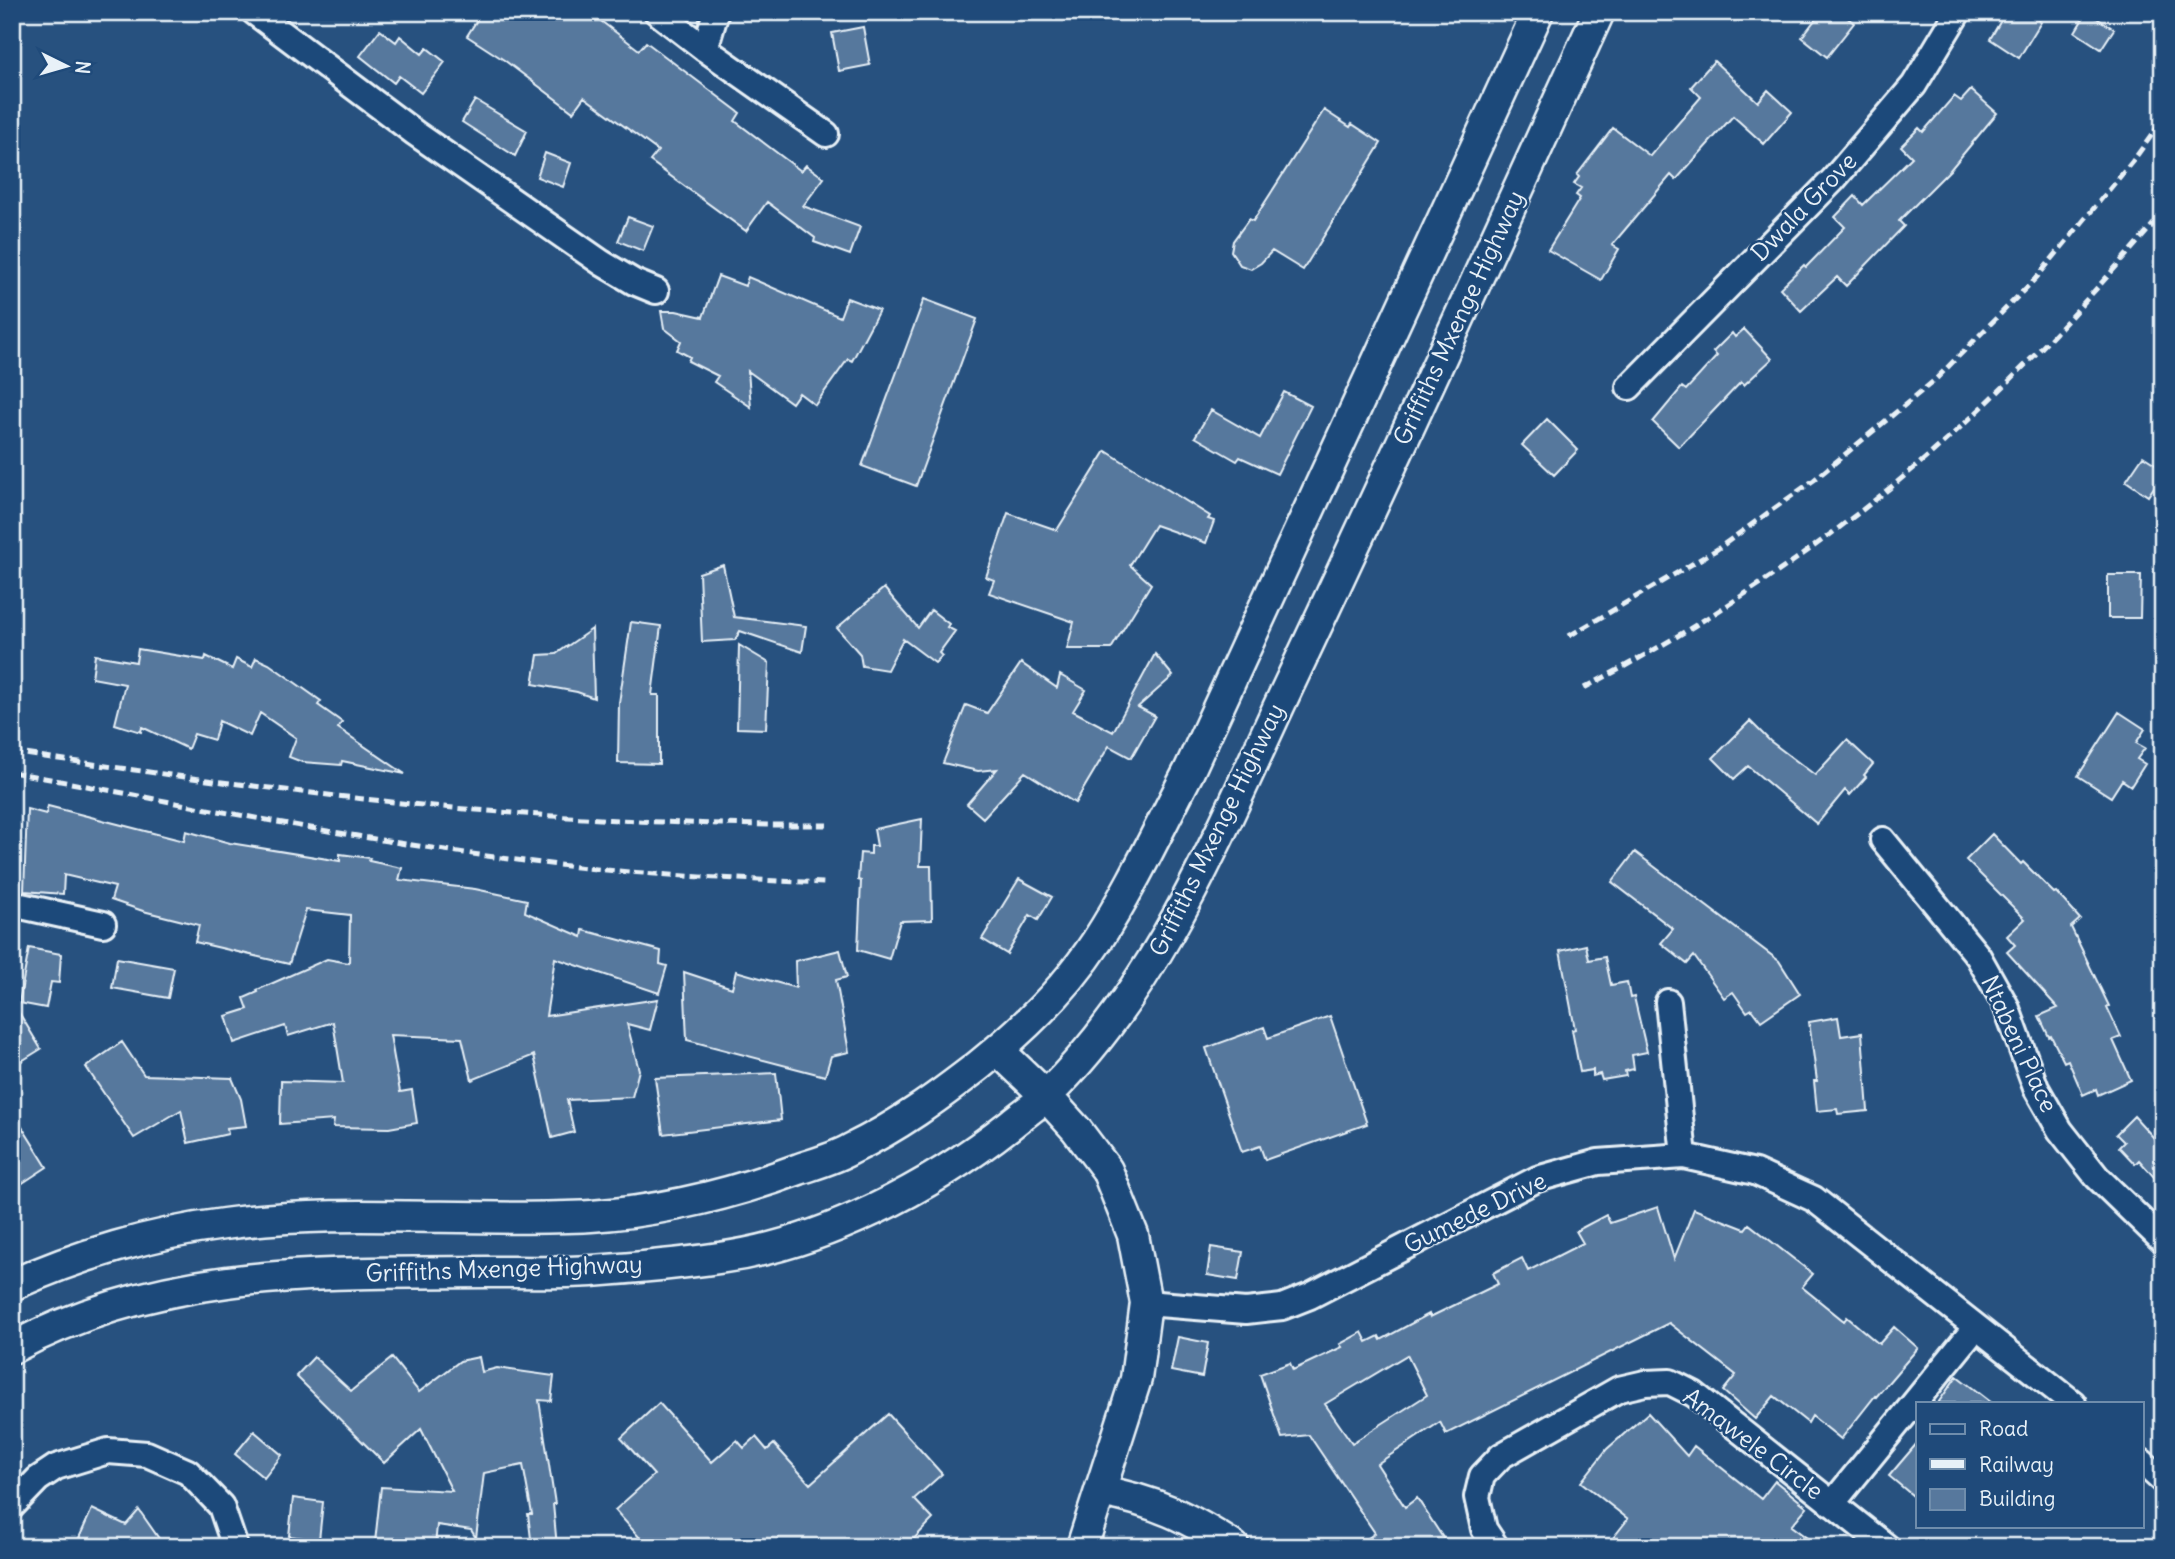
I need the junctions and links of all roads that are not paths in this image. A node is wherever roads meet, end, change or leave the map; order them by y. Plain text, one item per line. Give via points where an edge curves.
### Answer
1 (254, 12) edge
2 (657, 12) edge
3 (716, 12) edge
4 (1517, 12) edge
5 (1538, 12) edge
6 (1599, 12) edge
7 (1958, 12) edge
8 (705, 49) junction
9 (1518, 57) junction
10 (826, 134) dead end
11 (656, 291) dead end
12 (1629, 387) dead end
13 (1883, 840) dead end
14 (12, 904) edge
15 (103, 924) dead end
16 (1668, 1002) dead end
17 (998, 1050) junction
18 (1046, 1096) junction
19 (1684, 1156) junction
20 (2163, 1241) edge
21 (12, 1285) edge
22 (1146, 1303) junction
23 (1976, 1327) junction
24 (12, 1348) edge
25 (2072, 1402) edge
26 (2144, 1464) edge
27 (2163, 1481) edge
28 (1100, 1491) junction
29 (1832, 1504) junction
30 (12, 1506) edge
31 (235, 1547) edge
32 (1082, 1547) edge
33 (1234, 1547) edge
34 (1496, 1547) edge
35 (1887, 1547) edge

1 - 11 street via 415,133 602,263
2 - 8 street
3 - 8 street
4 - 9 street
5 - 9 street, Griffiths Mxenge Highway
6 - 18 street, Griffiths Mxenge Highway via 1191,892 1155,958 1101,1033
7 - 12 street, Dwala Grove via 1914,85 1833,180
8 - 10 street
9 - 17 street, Griffiths Mxenge Highway via 1189,771 1137,872 1096,942 1049,1003
13 - 20 street, Ntabeni Place via 1978,956 2006,1006 2036,1088 2060,1130 2097,1177
14 - 15 street
16 - 19 street
17 - 18 street
17 - 21 street, Griffiths Mxenge Highway via 925,1107 850,1150 690,1203 592,1216 327,1217 224,1224 140,1241 44,1270
18 - 22 street via 1107,1170 1133,1235
18 - 24 street, Griffiths Mxenge Highway via 969,1157 875,1209 794,1241 724,1258 589,1271 312,1273 203,1284 120,1304 46,1330
19 - 22 street, Gumede Drive via 1598,1162 1537,1179 1282,1307 1246,1311
19 - 23 street, Gumede Drive via 1755,1172 1814,1199
22 - 28 street via 1136,1379
23 - 25 street, Gumede Drive
23 - 29 street, Amawele Circle
26 - 27 street
28 - 32 street
28 - 33 street via 1171,1510
29 - 34 street, Amawele Circle via 1694,1394 1670,1382 1645,1383 1619,1389 1501,1456 1482,1476 1477,1497 1484,1529
29 - 35 street, Amawele Circle
30 - 31 street via 56,1467 108,1451 147,1454 188,1472 221,1506

